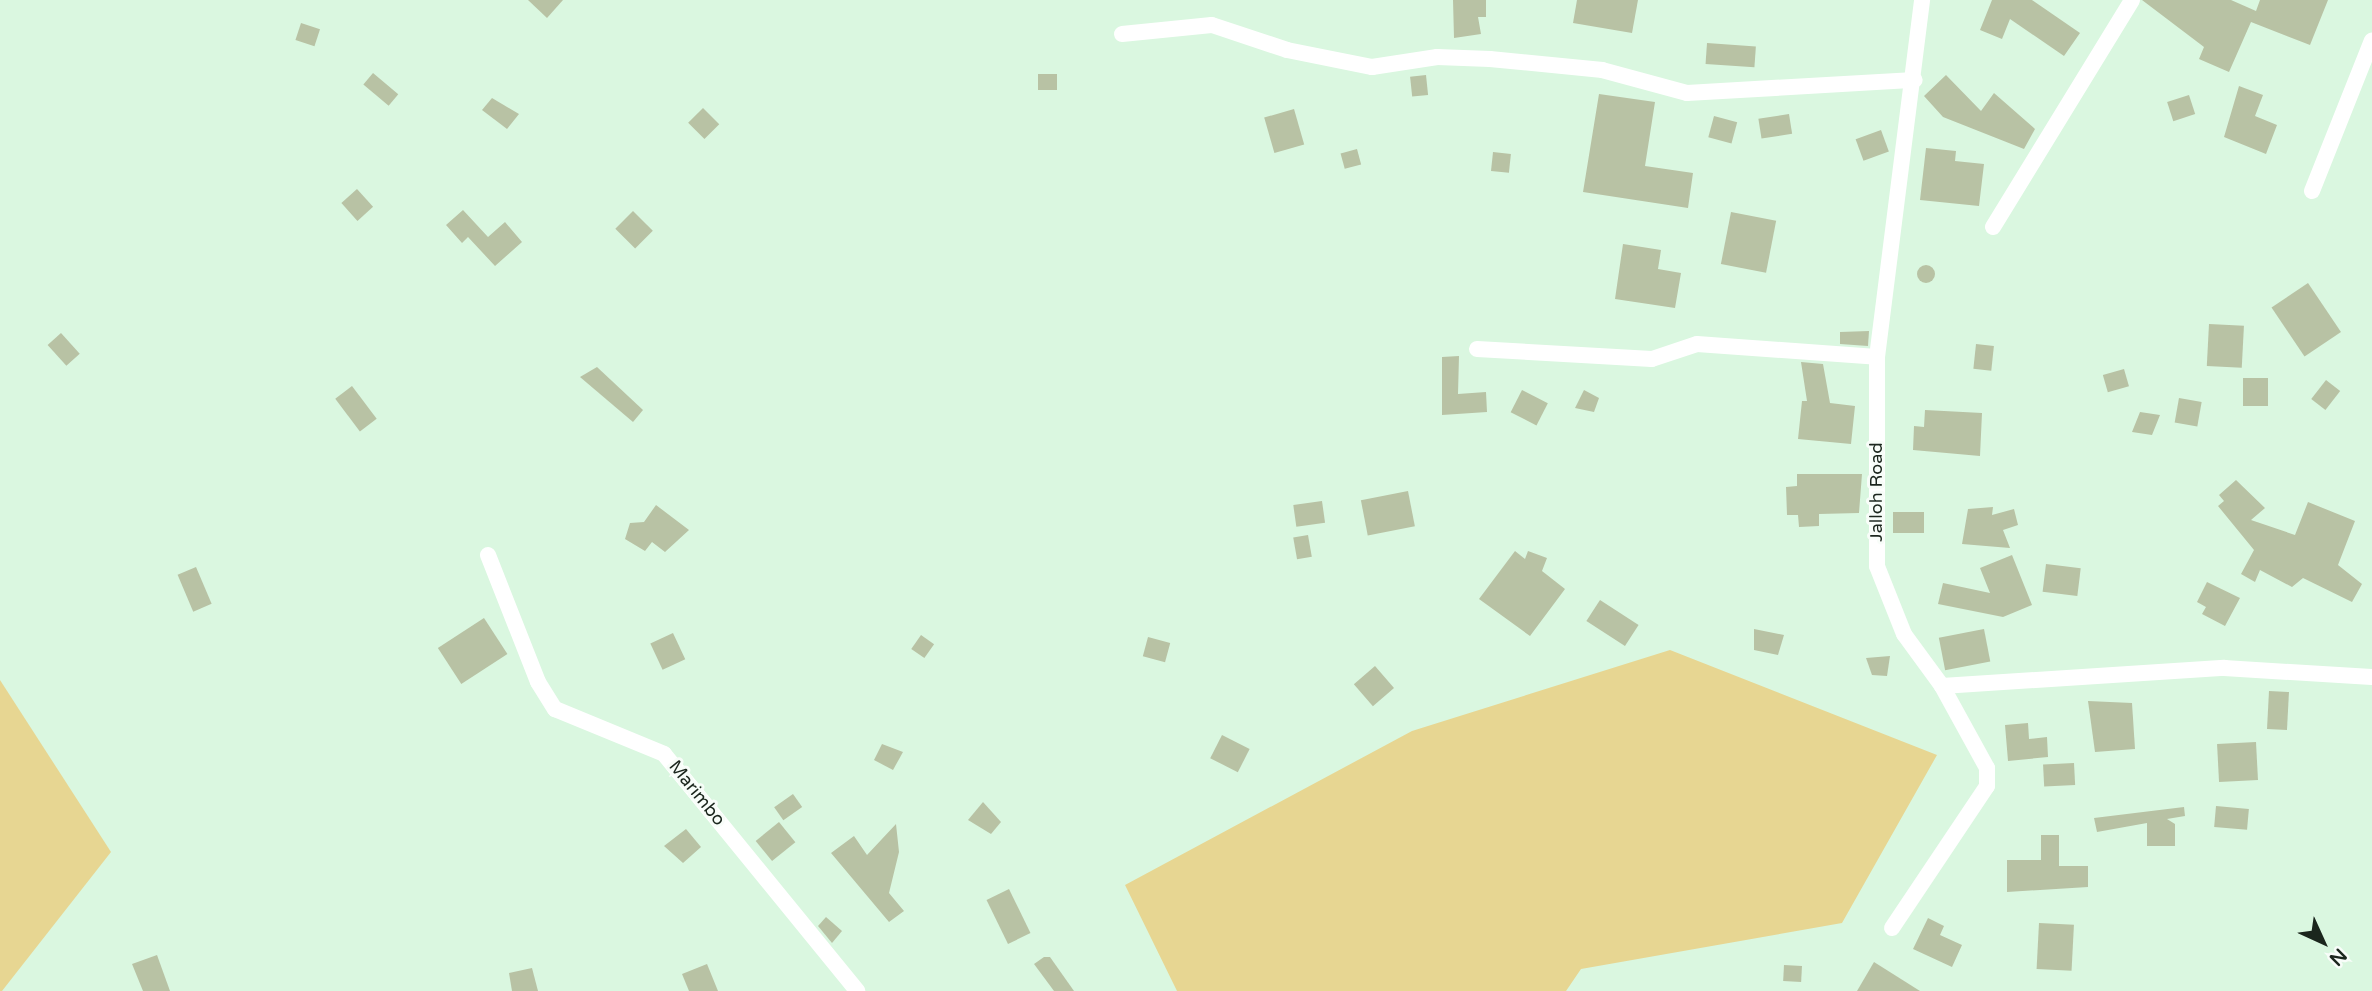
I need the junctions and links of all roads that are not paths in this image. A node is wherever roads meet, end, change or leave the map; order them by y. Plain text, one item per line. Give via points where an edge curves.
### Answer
1 (1922, 0) edge
2 (2132, 0) edge
3 (1122, 34) dead end
4 (2372, 40) edge
5 (1915, 80) junction
6 (2312, 191) dead end
7 (1993, 227) dead end
8 (1477, 349) dead end
9 (1877, 357) junction
10 (488, 555) dead end
11 (2372, 677) edge
12 (1942, 685) junction
13 (1892, 928) dead end
14 (857, 991) edge

1 - 5 street, Jalloh Road
2 - 7 street
3 - 5 street via 1212,25 1287,50 1372,66 1437,57 1489,59 1602,70 1687,93
4 - 6 street
5 - 9 street, Jalloh Road
8 - 9 street via 1652,359 1697,344
9 - 12 street, Jalloh Road via 1877,566 1903,634
10 - 14 street, Marimbo via 538,682 555,709 664,754
11 - 12 street via 2224,668
12 - 13 street, Jalloh Road via 1987,768 1987,786

